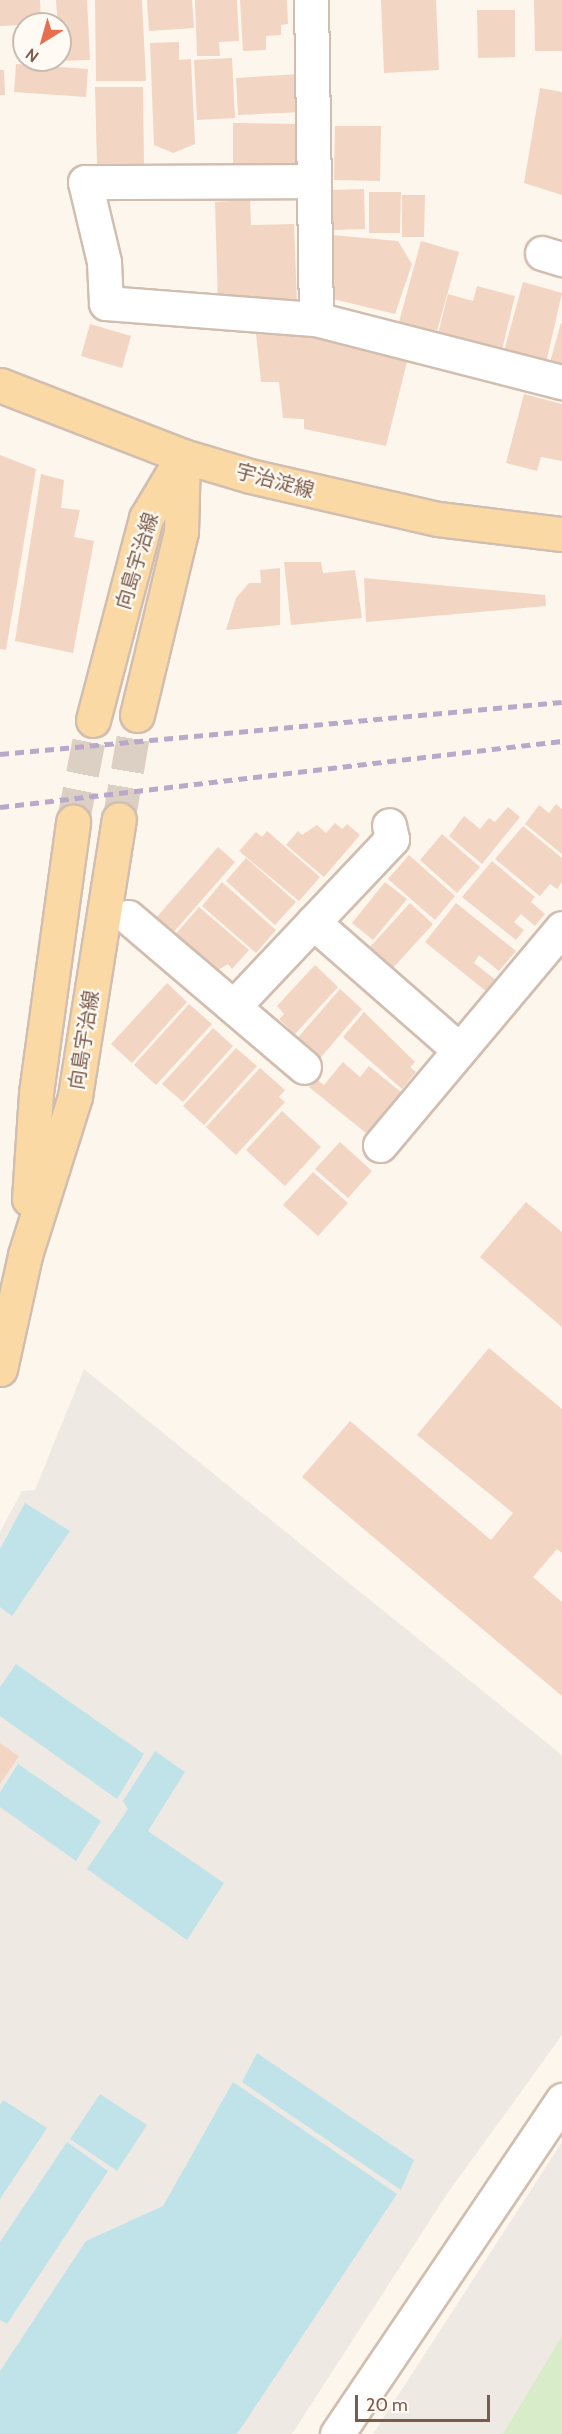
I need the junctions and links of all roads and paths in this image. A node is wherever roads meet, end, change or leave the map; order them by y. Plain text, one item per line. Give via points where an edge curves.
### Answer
1 (311, 0) edge
2 (314, 181) junction
3 (316, 319) junction
4 (562, 382) edge
5 (0, 386) edge
6 (183, 456) junction
7 (562, 534) edge
8 (137, 715) tunnel mouth
9 (93, 720) tunnel mouth
10 (119, 819) tunnel mouth
11 (73, 822) tunnel mouth
12 (389, 825) dead end
13 (128, 917) dead end
14 (313, 922) junction
15 (562, 928) edge
16 (234, 1006) junction
17 (459, 1050) junction
18 (304, 1067) dead end
19 (381, 1145) dead end
20 (25, 1255) junction
21 (0, 1369) edge
22 (562, 2100) edge
23 (337, 2434) edge

1 - 2 street
2 - 3 street
2 - 3 street via 85,182 104,262 106,303
3 - 4 street
5 - 6 main road, 宇治淀線
6 - 7 main road, 宇治淀線 via 250,476 438,519
6 - 8 main road, 向島宇治線 via 181,532
6 - 9 main road, 向島宇治線 via 146,518
10 - 20 main road, 向島宇治線 via 75,1096
11 - 20 main road, 向島宇治線 via 36,1093
12 - 14 street via 392,839
13 - 16 street
14 - 16 street
14 - 17 street
15 - 17 street
16 - 18 street
17 - 19 street
20 - 21 main road, 向島宇治線
22 - 23 street

